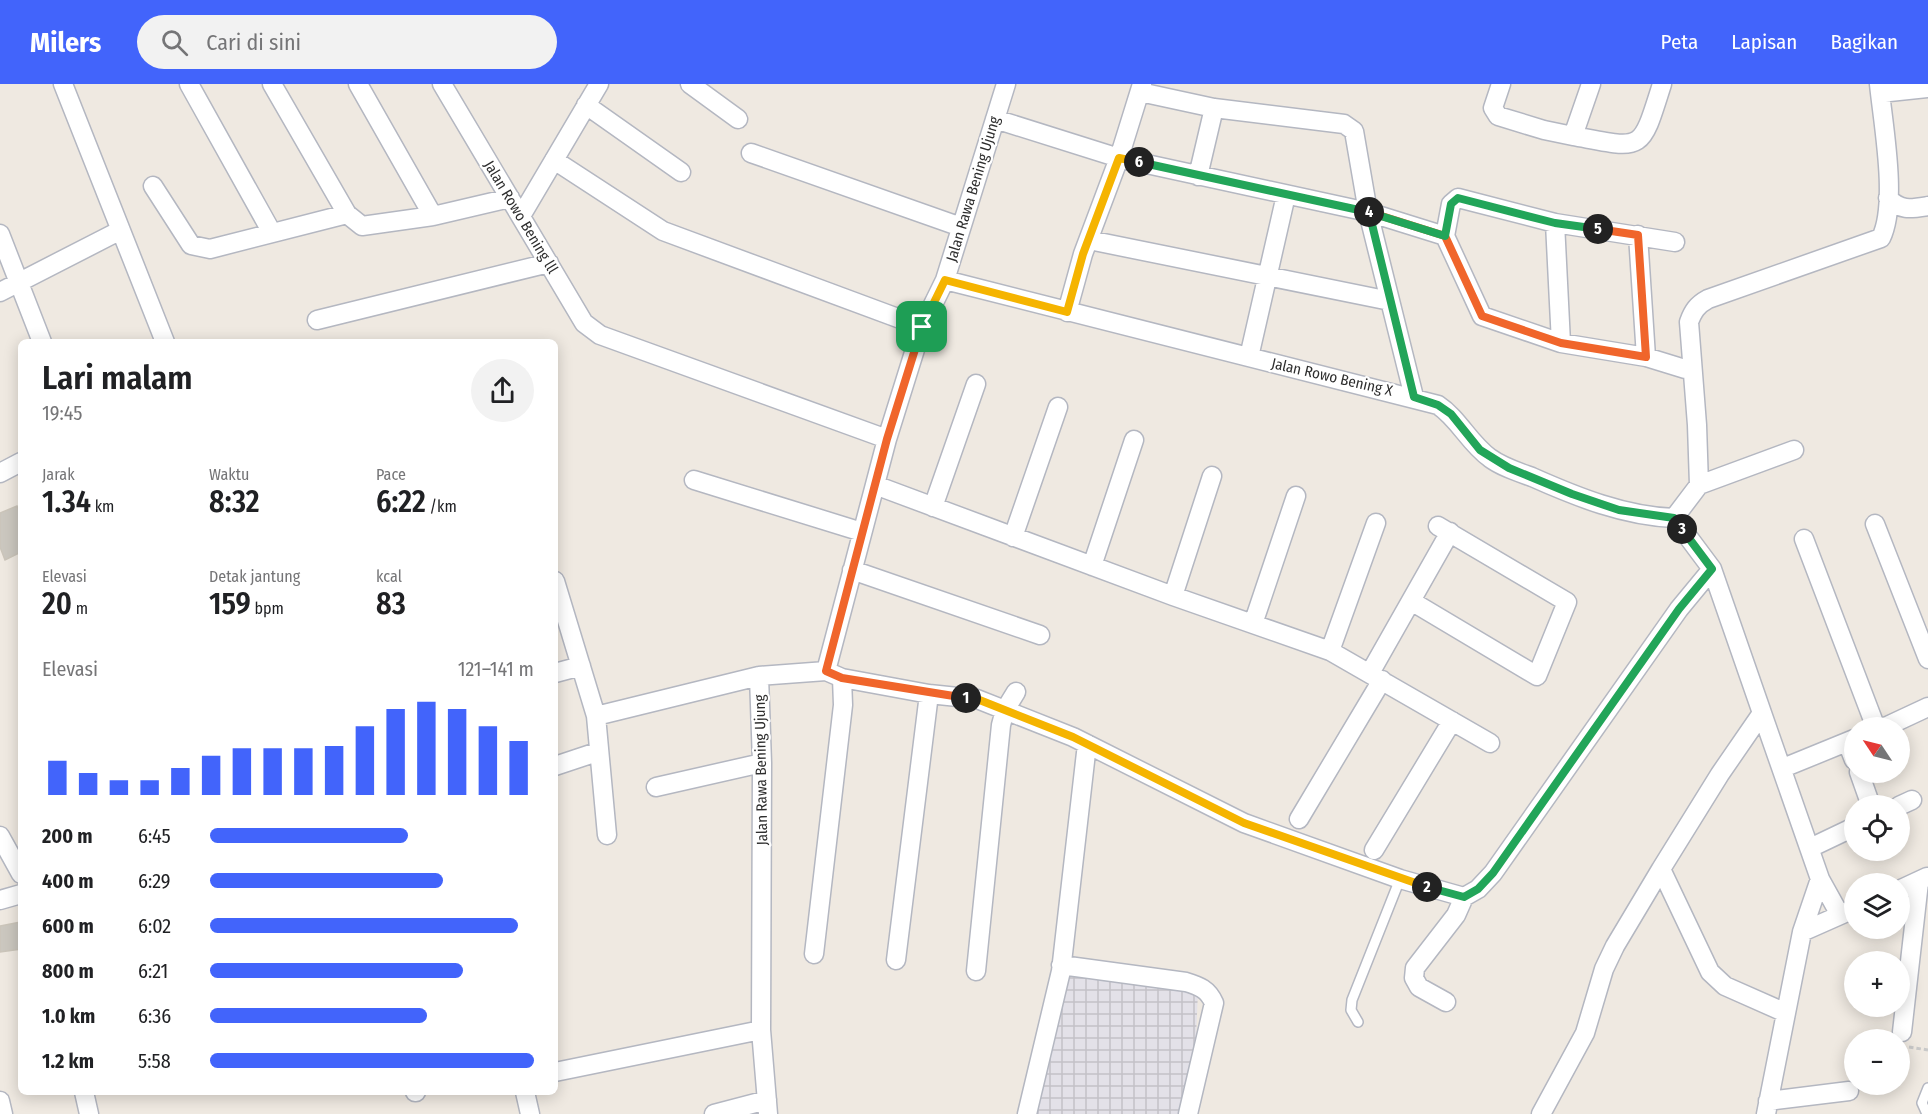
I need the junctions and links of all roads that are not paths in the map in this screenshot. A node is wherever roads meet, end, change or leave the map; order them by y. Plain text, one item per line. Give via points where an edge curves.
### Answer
1 (63, 84) edge
2 (189, 84) edge
3 (272, 84) edge
4 (358, 84) edge
5 (442, 84) edge
6 (599, 84) edge
7 (690, 84) edge
8 (1006, 84) edge
9 (1501, 84) edge
10 (1591, 84) edge
11 (1662, 84) edge
12 (1141, 88) edge
13 (1928, 88) edge
14 (1880, 89) edge
15 (586, 105) junction
16 (1214, 108) junction
17 (738, 119) dead end
18 (995, 119) junction
19 (1573, 136) junction
20 (751, 153) dead end
21 (1119, 158) junction
22 (554, 160) junction
23 (681, 172) dead end
24 (1198, 176) junction
25 (153, 186) dead end
26 (1286, 195) junction
27 (510, 198) junction
28 (1888, 198) junction
29 (1928, 207) edge
30 (1368, 212) junction
31 (347, 214) junction
32 (433, 216) junction
33 (521, 216) junction
34 (1555, 223) junction
35 (961, 227) junction
36 (119, 231) junction
37 (271, 231) junction
38 (0, 234) edge
39 (1638, 235) junction
40 (1445, 236) junction
41 (1089, 240) junction
42 (1675, 242) dead end
43 (549, 263) junction
44 (1267, 276) junction
45 (945, 280) junction
46 (17, 284) junction
47 (0, 292) edge
48 (1390, 301) junction
49 (1067, 312) junction
50 (317, 320) dead end
51 (922, 327) junction
52 (41, 339) edge
53 (164, 339) edge
54 (1561, 343) junction
55 (1249, 357) junction
56 (1646, 357) junction
57 (1685, 369) dead end
58 (976, 384) dead end
59 (1414, 397) junction
60 (1058, 407) dead end
61 (887, 439) junction
62 (1134, 440) dead end
63 (1794, 450) dead end
64 (18, 464) edge
65 (0, 473) edge
66 (1212, 476) dead end
67 (694, 480) dead end
68 (875, 485) junction
69 (1699, 485) junction
70 (1296, 496) dead end
71 (933, 507) junction
72 (1674, 518) junction
73 (1376, 523) dead end
74 (1875, 524) dead end
75 (862, 532) junction
76 (1013, 537) junction
77 (1804, 539) dead end
78 (1092, 566) junction
79 (1712, 569) junction
80 (852, 570) junction
81 (558, 594) edge
82 (1173, 596) junction
83 (1411, 601) junction
84 (1253, 624) junction
85 (1040, 635) dead end
86 (1329, 651) junction
87 (1928, 659) edge
88 (581, 666) junction
89 (558, 672) edge
90 (834, 674) junction
91 (759, 676) junction
92 (1376, 677) junction
93 (1016, 692) dead end
94 (929, 694) junction
95 (1928, 707) edge
96 (1005, 710) junction
97 (1762, 713) junction
98 (596, 716) junction
99 (1872, 717) edge
100 (1907, 717) edge
101 (1452, 720) junction
102 (1490, 742) dead end
103 (1087, 744) junction
104 (1844, 744) edge
105 (597, 752) junction
106 (762, 763) junction
107 (558, 765) edge
108 (1783, 768) junction
109 (656, 787) dead end
110 (1299, 819) dead end
111 (1844, 832) edge
112 (607, 835) dead end
113 (0, 836) edge
114 (1810, 848) junction
115 (1374, 850) dead end
116 (18, 869) edge
117 (1661, 869) junction
118 (1400, 879) junction
119 (1820, 879) junction
120 (1923, 879) edge
121 (18, 895) edge
122 (1464, 897) junction
123 (0, 900) edge
124 (1844, 908) edge
125 (1844, 913) edge
126 (1802, 933) junction
127 (814, 954) dead end
128 (896, 960) dead end
129 (1061, 965) junction
130 (976, 971) dead end
131 (1446, 1002) dead end
132 (1786, 1013) junction
133 (1358, 1022) dead end
134 (1902, 1029) edge
135 (761, 1030) junction
136 (558, 1071) edge
137 (1928, 1088) edge
138 (1844, 1092) edge
139 (85, 1095) edge
140 (526, 1095) edge
141 (0, 1101) edge
142 (768, 1107) edge
143 (1767, 1108) edge
144 (3, 1114) edge
145 (89, 1114) edge
146 (530, 1114) edge
147 (714, 1114) edge
148 (1027, 1114) edge
149 (1188, 1114) edge
150 (1541, 1114) edge
151 (1927, 1114) edge

1 - 36 street
2 - 37 street
3 - 31 street
4 - 32 street
5 - 27 street, Jalan Rowo Bening lll
6 - 15 street
7 - 17 street
8 - 18 street, Jalan Rawa Bening Ujung
9 - 19 street via 1493,108 1498,116
10 - 19 street
11 - 19 street via 1647,133 1638,140 1619,144
12 - 16 street
12 - 21 street
13 - 14 street
14 - 28 street
15 - 22 street
15 - 23 street
16 - 24 street
16 - 30 street via 1350,126
18 - 21 street
18 - 35 street, Jalan Rawa Bening Ujung
20 - 35 street
21 - 24 street
21 - 41 street
22 - 33 street
22 - 51 street via 663,231
24 - 26 street
25 - 37 street via 191,245 210,249
26 - 30 street
26 - 44 street
27 - 32 street
27 - 33 street, Jalan Rowo Bening lll
28 - 29 street via 1898,208
28 - 69 street via 1881,238 1698,304 1689,322
30 - 40 street
30 - 48 street
31 - 32 street via 362,226
31 - 37 street
33 - 43 street, Jalan Rowo Bening lll
34 - 39 street
34 - 40 street via 1458,198 1451,204
34 - 54 street
35 - 45 street, Jalan Rawa Bening Ujung
36 - 46 street
36 - 53 street
38 - 46 street
39 - 42 street
39 - 56 street
40 - 54 street via 1482,316
41 - 44 street
41 - 49 street
43 - 50 street
43 - 61 street, Jalan Rowo Bening lll via 585,323 600,335
44 - 48 street
44 - 55 street
45 - 49 street, Jalan Rowo Bening X
45 - 51 street, Jalan Rawa Bening Ujung
46 - 47 street
46 - 52 street
48 - 59 street
49 - 55 street, Jalan Rowo Bening X
51 - 61 street, Jalan Rawa Bening Ujung
54 - 56 street
55 - 59 street, Jalan Rowo Bening X
56 - 57 street
58 - 71 street
59 - 72 street, Jalan Rowo Bening X via 1451,414 1480,450 1509,468 1619,510
60 - 76 street
61 - 68 street, Jalan Rawa Bening Ujung
62 - 78 street
63 - 69 street
64 - 65 street
66 - 82 street
67 - 75 street
68 - 71 street
68 - 75 street, Jalan Rawa Bening Ujung
69 - 72 street
70 - 84 street
71 - 76 street
72 - 79 street
73 - 86 street
74 - 87 street
75 - 80 street, Jalan Rawa Bening Ujung
76 - 78 street
77 - 99 street
78 - 82 street
79 - 97 street
79 - 122 street via 1679,609 1493,873
80 - 85 street
80 - 90 street, Jalan Rawa Bening Ujung
81 - 88 street
82 - 84 street
83 - 83 street via 1537,676 1567,602 1444,529
83 - 92 street
84 - 86 street
86 - 92 street
88 - 89 street
88 - 98 street
90 - 91 street, Jalan Rawa Bening Ujung
90 - 94 street
90 - 127 street via 843,705
91 - 98 street
91 - 106 street, Jalan Rawa Bening Ujung
92 - 101 street
92 - 110 street
93 - 96 street
94 - 96 street via 977,699
94 - 128 street
95 - 100 street
96 - 103 street
96 - 130 street
97 - 108 street
97 - 117 street
98 - 105 street
101 - 102 street
101 - 115 street
103 - 118 street via 1244,823
103 - 129 street
104 - 108 street
105 - 107 street
105 - 112 street
106 - 109 street
106 - 135 street, Jalan Rawa Bening Ujung
108 - 114 street
111 - 114 street
113 - 116 street
114 - 119 street
117 - 132 street via 1710,972 1725,986
117 - 150 street via 1615,946 1604,969 1586,1033
118 - 122 street
118 - 133 lane via 1352,1000 1351,1010
119 - 124 street
119 - 126 street
120 - 134 street
121 - 123 street
122 - 131 street via 1456,915 1415,968 1413,978 1419,987
125 - 126 street
126 - 132 street
129 - 148 street
129 - 149 street via 1186,982 1200,986 1211,996 1214,1003
132 - 143 street
135 - 136 street
135 - 142 street, Jalan Rawa Bening Ujung
137 - 151 lane via 1922,1102
138 - 143 street
139 - 145 street
140 - 146 street
141 - 144 street
142 - 147 street

